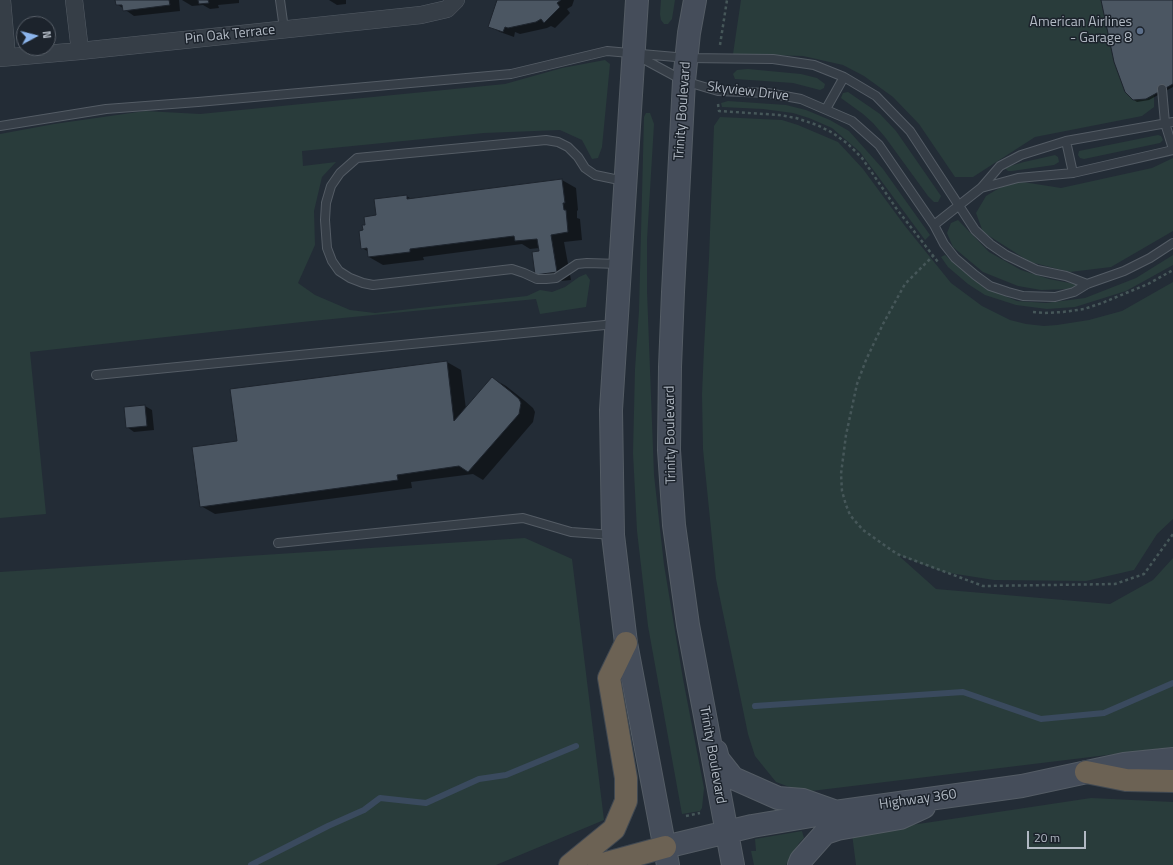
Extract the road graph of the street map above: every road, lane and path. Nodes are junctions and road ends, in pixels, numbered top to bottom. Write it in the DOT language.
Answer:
graph roads {
  1 [pos="2,0"];
  2 [pos="74,0"];
  3 [pos="280,0"];
  4 [pos="456,0"];
  5 [pos="637,0"];
  6 [pos="695,0"];
  7 [pos="284,29"];
  8 [pos="80,51"];
  9 [pos="634,53"];
  10 [pos="4,57"];
  11 [pos="686,58"];
  12 [pos="844,77"];
  13 [pos="684,81"];
  14 [pos="1162,89"];
  15 [pos="826,110"];
  16 [pos="1169,123"];
  17 [pos="0,126"];
  18 [pos="1066,141"];
  19 [pos="1173,150"];
  20 [pos="1073,173"];
  21 [pos="624,181"];
  22 [pos="981,188"];
  23 [pos="958,205"];
  24 [pos="934,225"];
  25 [pos="1173,242"];
  26 [pos="944,244"];
  27 [pos="620,264"];
  28 [pos="1087,284"];
  29 [pos="616,324"];
  30 [pos="96,374"];
  31 [pos="1173,534"];
  32 [pos="614,535"];
  33 [pos="278,543"];
  34 [pos="626,644"];
  35 [pos="706,722"];
  36 [pos="1173,759"];
  37 [pos="1086,772"];
  38 [pos="1173,781"];
  39 [pos="938,797"];
  40 [pos="835,812"];
  41 [pos="700,813"];
  42 [pos="686,816"];
  43 [pos="726,833"];
  44 [pos="666,856"];
  45 [pos="570,865"];
  46 [pos="599,865"];
  47 [pos="733,865"];
  48 [pos="799,865"];
  1 -- 10 [label="street"];
  2 -- 8 [label="street"];
  3 -- 7 [label="lane"];
  4 -- 7 [label="street, Pin Oak Terrace"];
  5 -- 9 [label="main road"];
  6 -- 11 [label="main road, Trinity Boulevard"];
  7 -- 8 [label="street, Pin Oak Terrace"];
  8 -- 10 [label="street, Pin Oak Terrace"];
  9 -- 11 [label="lane, Skyview Drive"];
  9 -- 13 [label="lane, Skyview Drive"];
  9 -- 17 [label="lane"];
  9 -- 21 [label="main road"];
  11 -- 12 [label="lane, Skyview Drive"];
  11 -- 13 [label="main road, Trinity Boulevard"];
  12 -- 15 [label="lane"];
  12 -- 23 [label="lane, Skyview Drive"];
  13 -- 15 [label="lane, Skyview Drive"];
  13 -- 35 [label="main road, Trinity Boulevard"];
  14 -- 16 [label="lane"];
  15 -- 24 [label="lane, Skyview Drive"];
  16 -- 18 [label="lane"];
  16 -- 19 [label="lane"];
  18 -- 20 [label="lane"];
  18 -- 22 [label="lane"];
  19 -- 20 [label="lane"];
  20 -- 22 [label="lane"];
  21 -- 27 [label="main road"];
  21 -- 27 [label="lane"];
  22 -- 23 [label="lane"];
  23 -- 24 [label="lane"];
  23 -- 28 [label="lane, Skyview Drive"];
  24 -- 26 [label="lane, Skyview Drive"];
  25 -- 28 [label="lane, Skyview Drive"];
  26 -- 28 [label="lane, Skyview Drive"];
  26 -- 31 [label="path"];
  27 -- 29 [label="main road"];
  29 -- 30 [label="lane"];
  29 -- 32 [label="main road"];
  32 -- 33 [label="lane"];
  32 -- 34 [label="main road"];
  34 -- 44 [label="main road"];
  34 -- 45 [label="highway"];
  35 -- 40 [label="main road"];
  35 -- 43 [label="main road, Trinity Boulevard"];
  36 -- 37 [label="main road, Highway 360"];
  37 -- 38 [label="highway"];
  37 -- 39 [label="main road, Highway 360"];
  39 -- 40 [label="main road, Highway 360"];
  39 -- 48 [label="main road"];
  40 -- 43 [label="main road, Highway 360"];
  41 -- 42 [label="path"];
  43 -- 44 [label="main road, Highway 360"];
  43 -- 47 [label="main road, Trinity Boulevard"];
  44 -- 46 [label="highway"];
}
